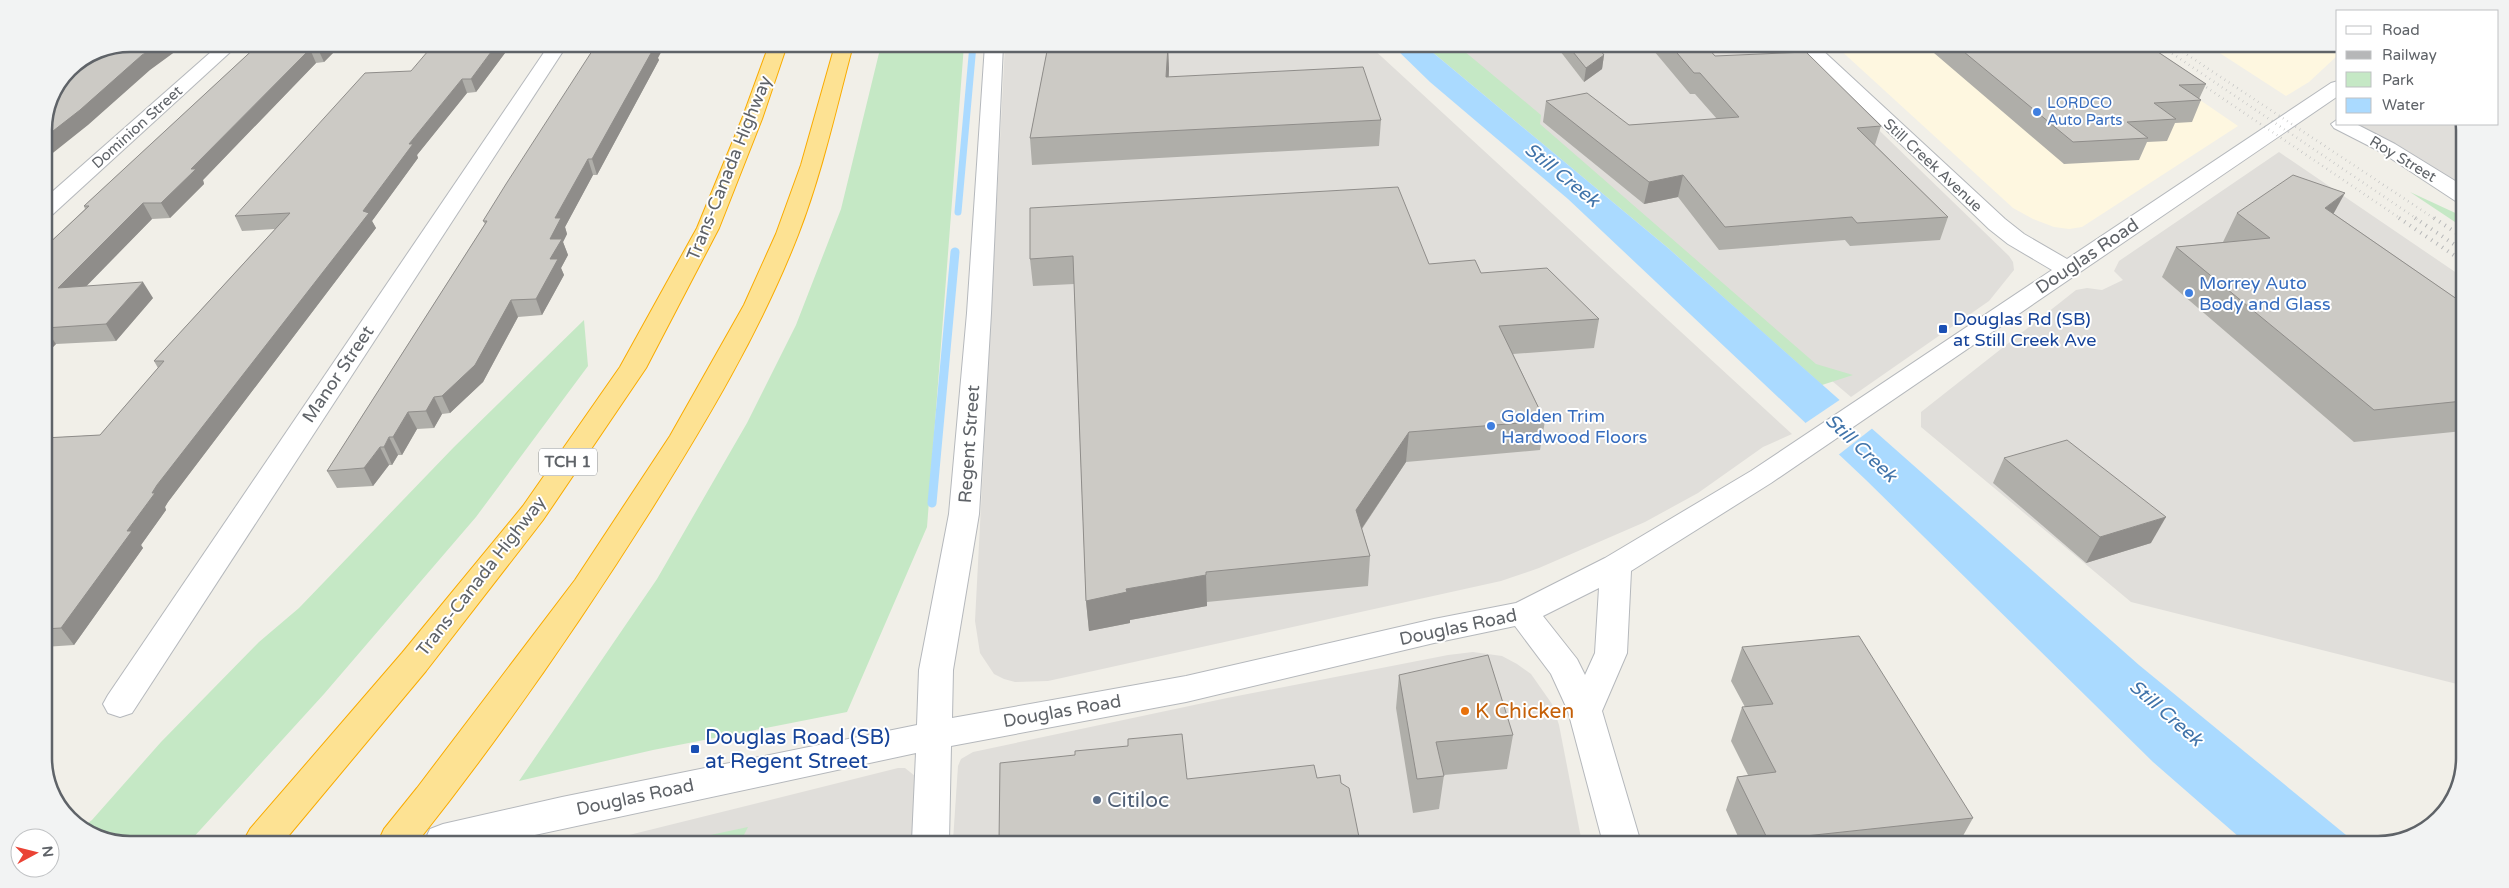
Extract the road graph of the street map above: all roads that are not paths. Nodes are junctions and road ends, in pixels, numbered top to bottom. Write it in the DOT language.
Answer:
graph roads {
  1 [pos="221,52"];
  2 [pos="553,52"];
  3 [pos="776,52"];
  4 [pos="842,52"];
  5 [pos="994,52"];
  6 [pos="1814,52"];
  7 [pos="2336,88"];
  8 [pos="2304,111"];
  9 [pos="2336,122"];
  10 [pos="2343,125"];
  11 [pos="2456,190"];
  12 [pos="52,203"];
  13 [pos="2067,269"];
  14 [pos="1616,566"];
  15 [pos="1523,613"];
  16 [pos="120,704"];
  17 [pos="1585,711"];
  18 [pos="935,735"];
  19 [pos="266,836"];
  20 [pos="400,836"];
  21 [pos="460,836"];
  22 [pos="931,836"];
  23 [pos="1620,836"];
  1 -- 12 [label="street, Dominion Street"];
  2 -- 16 [label="street, Manor Street"];
  3 -- 19 [label="highway, Trans-Canada Highway / TCH 1"];
  4 -- 20 [label="highway"];
  5 -- 18 [label="street, Regent Street"];
  6 -- 13 [label="street, Still Creek Avenue"];
  7 -- 8 [label="street, Douglas Road"];
  8 -- 9 [label="street, Roy Street"];
  8 -- 13 [label="street, Douglas Road"];
  10 -- 11 [label="street, Roy Street"];
  13 -- 14 [label="street, Douglas Road"];
  14 -- 15 [label="street, Douglas Road"];
  14 -- 17 [label="street"];
  15 -- 17 [label="street"];
  15 -- 18 [label="street, Douglas Road"];
  17 -- 23 [label="street"];
  18 -- 21 [label="street, Douglas Road"];
  18 -- 22 [label="street, Regent Street"];
}
